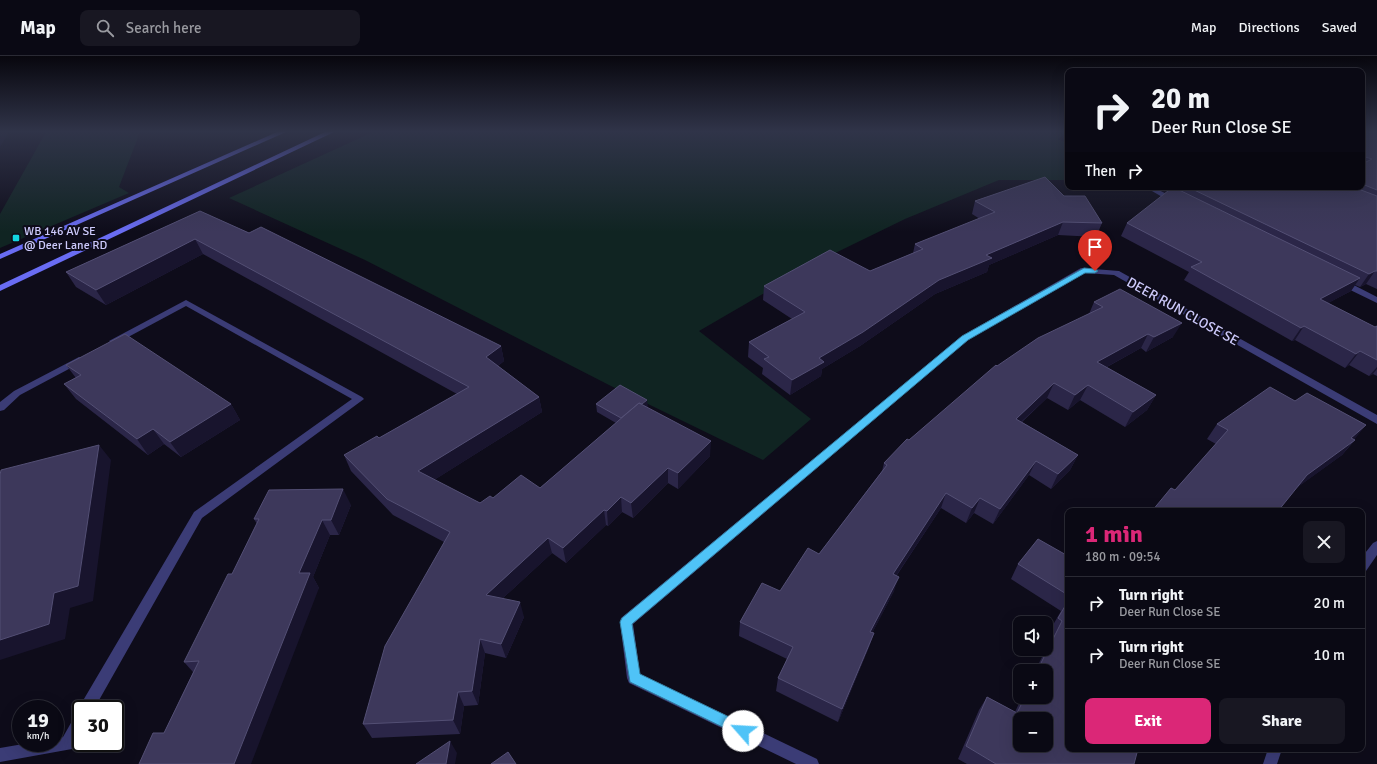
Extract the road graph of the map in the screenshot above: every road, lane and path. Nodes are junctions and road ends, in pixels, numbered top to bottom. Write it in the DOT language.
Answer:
graph roads {
  1 [pos="208,165"];
  2 [pos="261,165"];
  3 [pos="1154,190"];
  4 [pos="1184,205"];
  5 [pos="0,257"];
  6 [pos="1334,278"];
  7 [pos="0,288"];
  8 [pos="1377,300"];
  9 [pos="102,348"];
  10 [pos="88,355"];
  11 [pos="0,408"];
  12 [pos="1377,420"];
  13 [pos="1377,546"];
  14 [pos="1365,563"];
  15 [pos="91,700"];
  16 [pos="72,735"];
  17 [pos="1274,752"];
  18 [pos="0,755"];
  19 [pos="812,764"];
  20 [pos="1270,764"];
  1 -- 5 [label="street"];
  2 -- 7 [label="street"];
  3 -- 4 [label="street"];
  6 -- 8 [label="street"];
  9 -- 15 [label="street"];
  10 -- 11 [label="street"];
  12 -- 19 [label="street, DEER RUN CLOSE SE"];
  13 -- 14 [label="street"];
  16 -- 18 [label="street"];
  17 -- 20 [label="street"];
}
